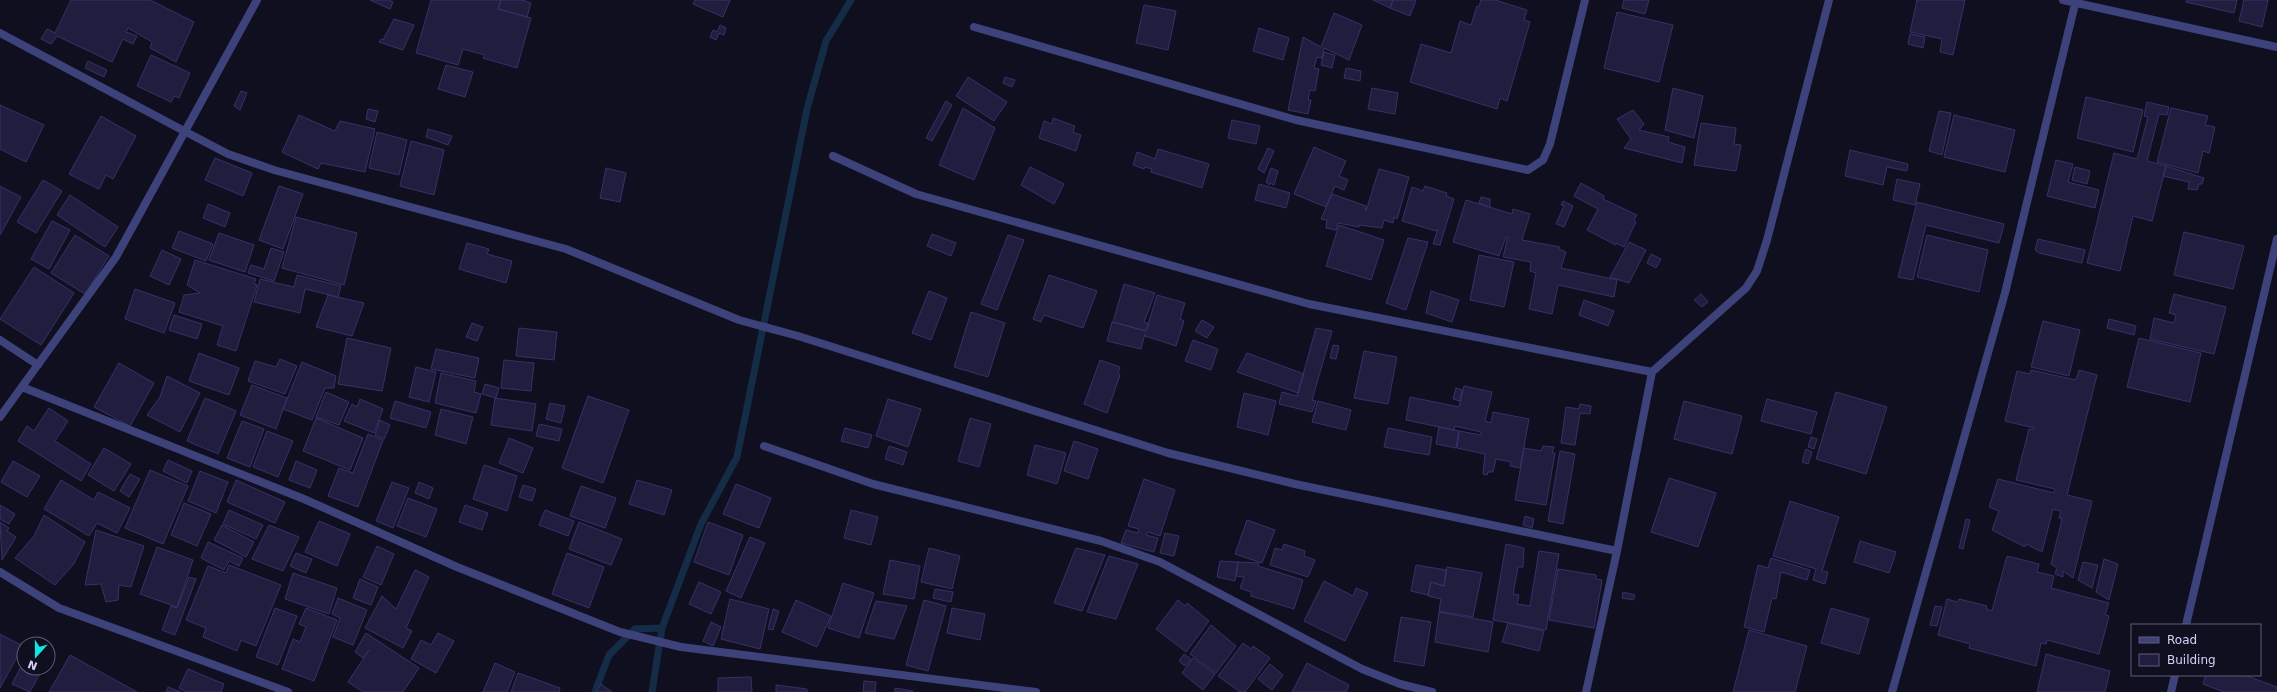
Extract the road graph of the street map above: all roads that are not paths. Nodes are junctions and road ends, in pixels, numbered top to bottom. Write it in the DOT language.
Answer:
graph roads {
  1 [pos="257,0"];
  2 [pos="1585,0"];
  3 [pos="1829,0"];
  4 [pos="2063,0"];
  5 [pos="2075,1"];
  6 [pos="974,28"];
  7 [pos="0,33"];
  8 [pos="2277,46"];
  9 [pos="186,132"];
  10 [pos="833,156"];
  11 [pos="2277,239"];
  12 [pos="0,340"];
  13 [pos="38,365"];
  14 [pos="1652,372"];
  15 [pos="22,387"];
  16 [pos="0,417"];
  17 [pos="764,446"];
  18 [pos="1617,551"];
  19 [pos="0,572"];
  20 [pos="2186,624"];
  21 [pos="2175,676"];
  22 [pos="288,692"];
  23 [pos="1036,692"];
  24 [pos="1432,692"];
  25 [pos="1586,692"];
  26 [pos="1892,692"];
  27 [pos="2171,692"];
  1 -- 9 [label="street"];
  2 -- 6 [label="street"];
  3 -- 14 [label="street"];
  4 -- 5 [label="street"];
  5 -- 8 [label="street"];
  5 -- 26 [label="street"];
  7 -- 9 [label="street"];
  9 -- 13 [label="street"];
  9 -- 18 [label="street"];
  10 -- 14 [label="street"];
  11 -- 20 [label="street"];
  12 -- 13 [label="street"];
  13 -- 15 [label="street"];
  14 -- 18 [label="street"];
  15 -- 16 [label="street"];
  15 -- 23 [label="street"];
  17 -- 24 [label="street"];
  18 -- 25 [label="street"];
  19 -- 22 [label="street"];
  21 -- 27 [label="street"];
}
